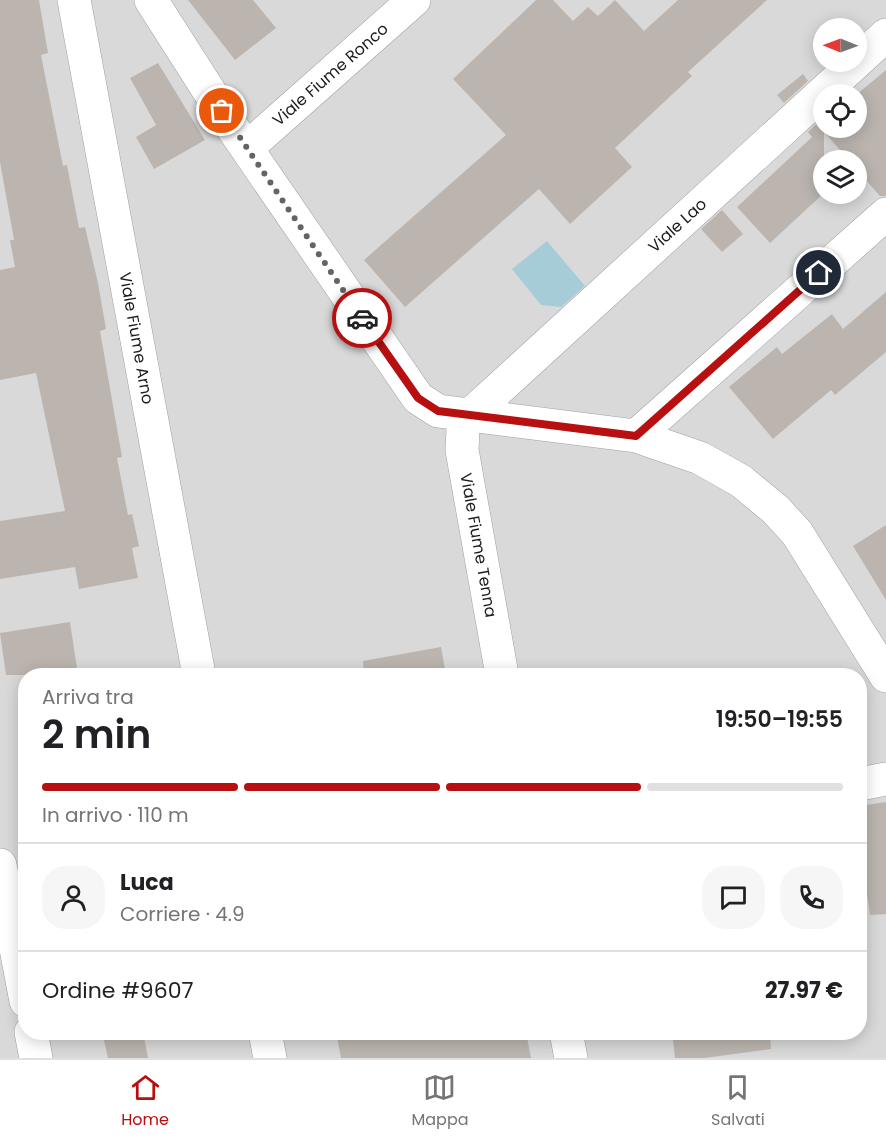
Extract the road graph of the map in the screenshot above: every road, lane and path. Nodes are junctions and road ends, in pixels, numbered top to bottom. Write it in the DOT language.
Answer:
graph roads {
  1 [pos="74,0"];
  2 [pos="151,0"];
  3 [pos="414,0"];
  4 [pos="886,35"];
  5 [pos="247,148"];
  6 [pos="886,214"];
  7 [pos="469,416"];
  8 [pos="636,436"];
  9 [pos="882,662"];
  10 [pos="198,668"];
  11 [pos="501,668"];
  12 [pos="886,779"];
  13 [pos="867,783"];
  14 [pos="0,866"];
  15 [pos="18,959"];
  16 [pos="33,1040"];
  17 [pos="267,1040"];
  18 [pos="568,1040"];
  19 [pos="36,1058"];
  20 [pos="270,1058"];
  21 [pos="571,1058"];
  1 -- 10 [label="street, Viale Fiume Arno"];
  2 -- 5 [label="street"];
  3 -- 5 [label="street, Viale Fiume Ronco"];
  4 -- 7 [label="street, Viale Lao"];
  5 -- 7 [label="street"];
  6 -- 8 [label="street"];
  7 -- 8 [label="street"];
  7 -- 11 [label="street, Viale Fiume Tenna"];
  8 -- 9 [label="street"];
  12 -- 13 [label="street"];
  14 -- 15 [label="street"];
  16 -- 19 [label="street"];
  17 -- 20 [label="street"];
  18 -- 21 [label="street"];
}
